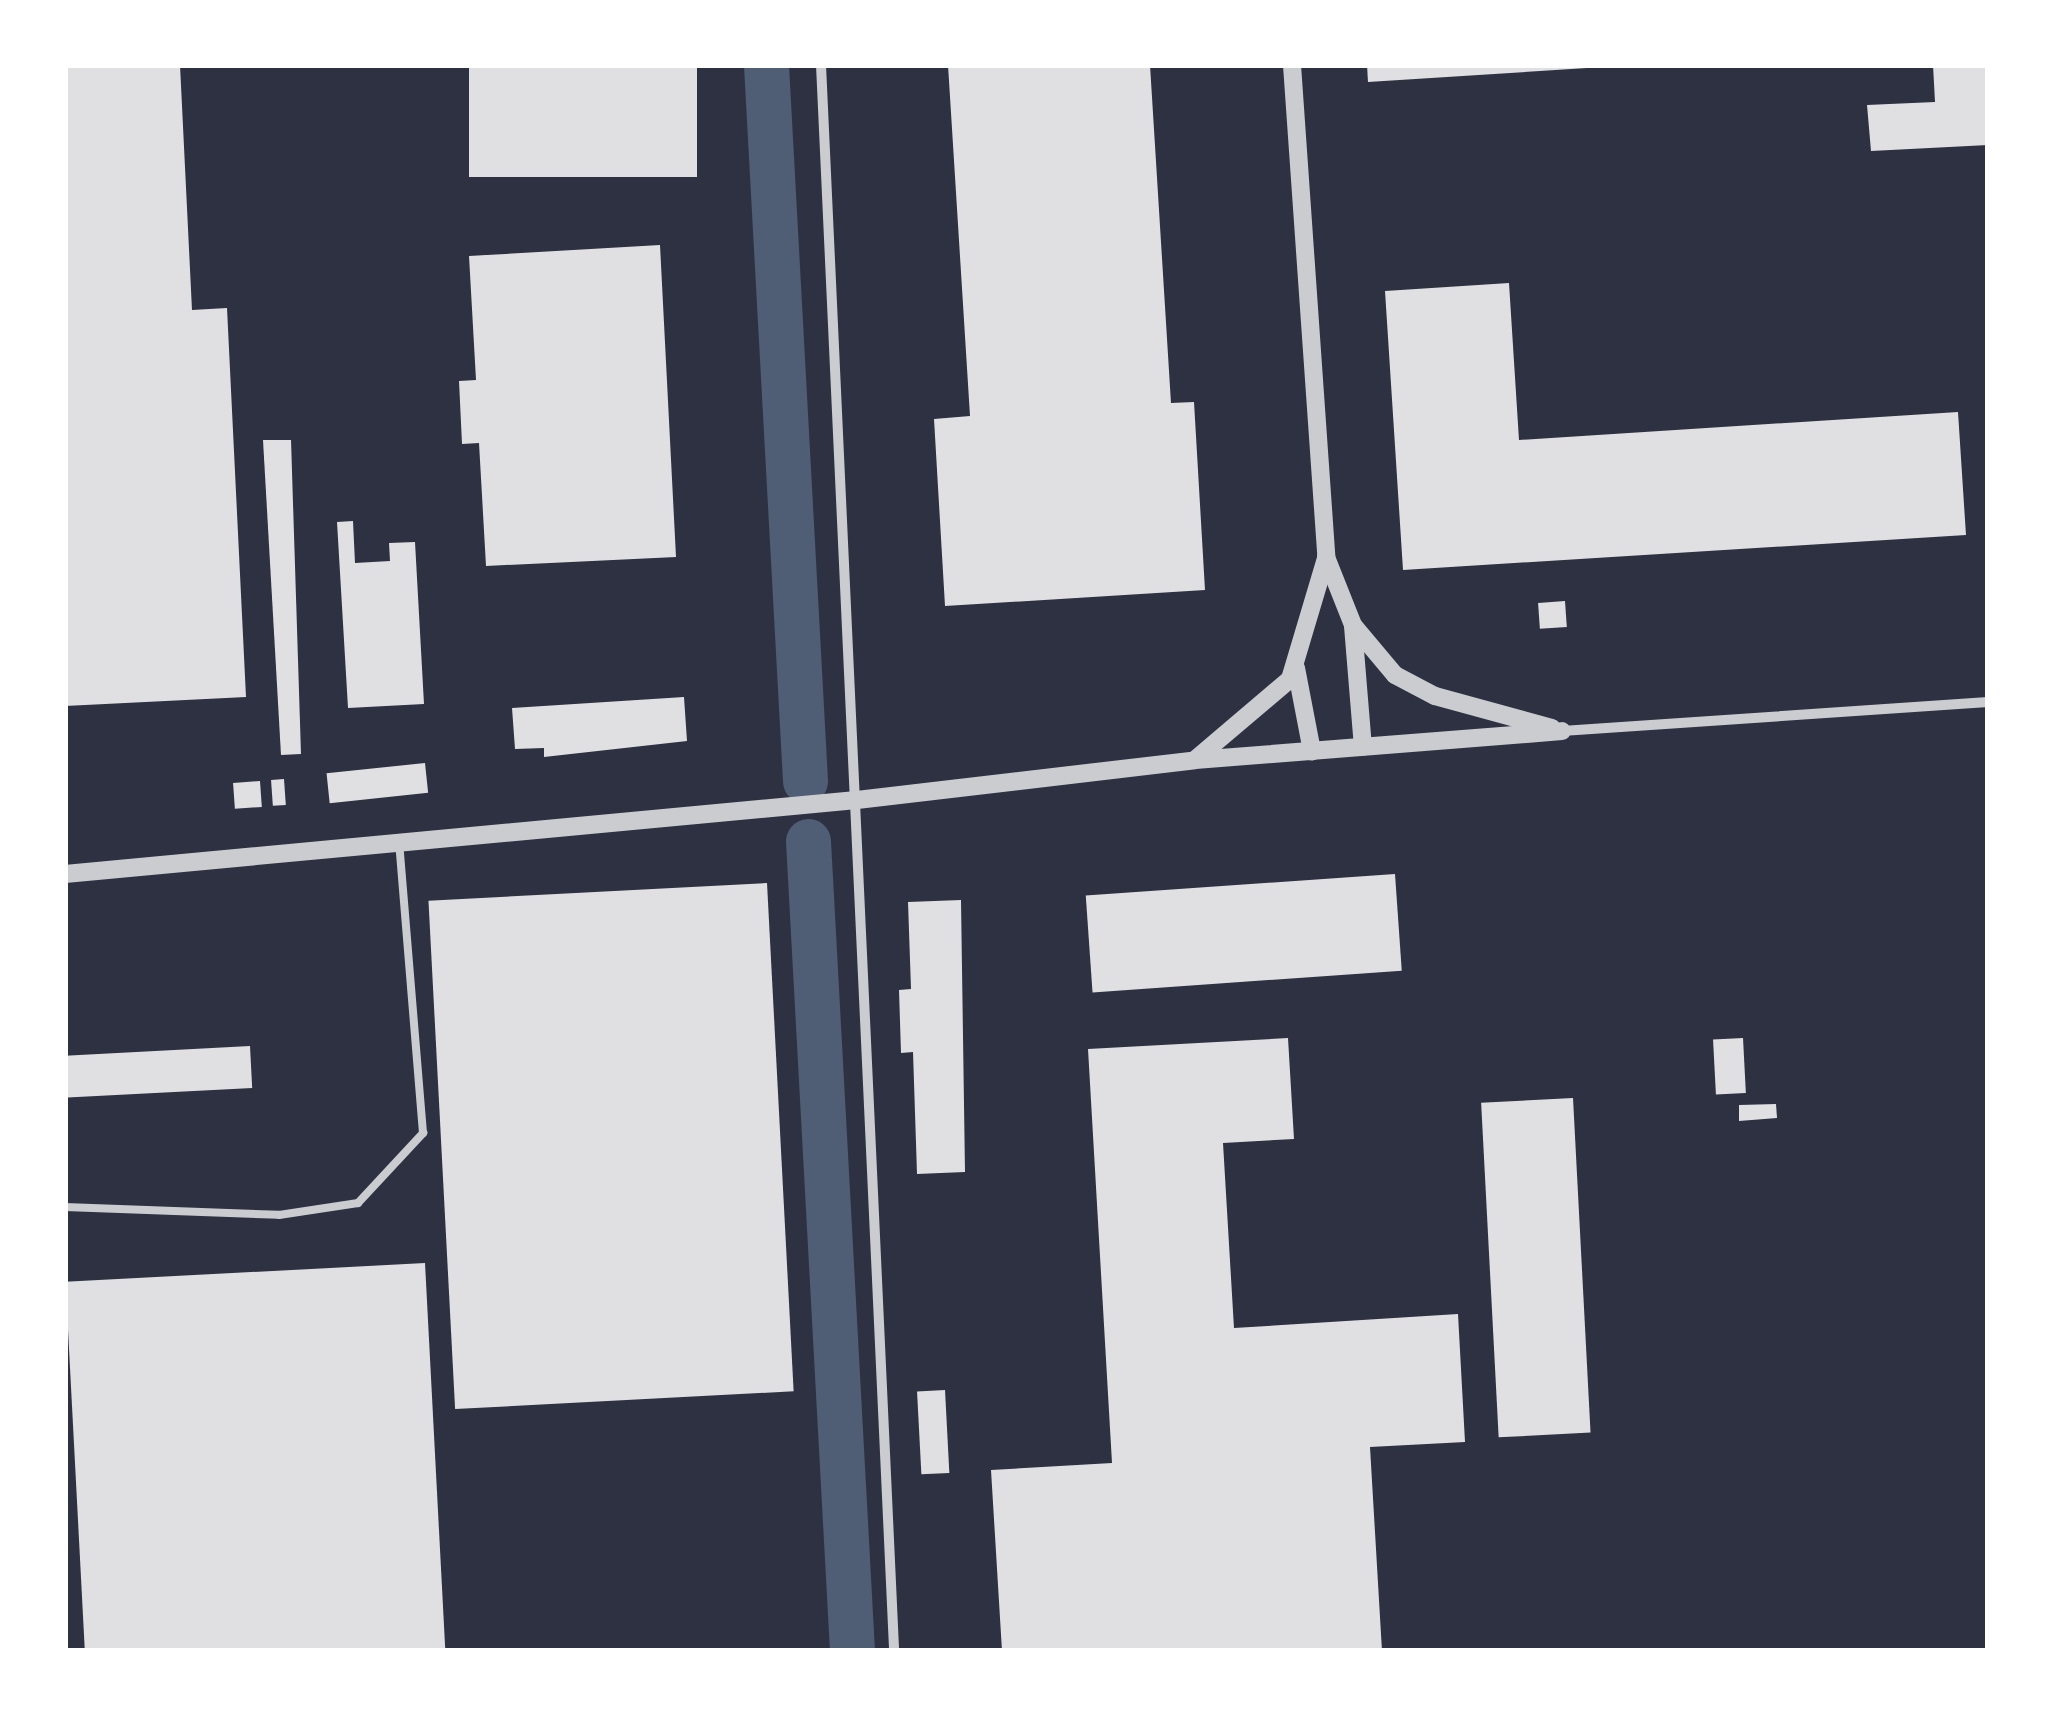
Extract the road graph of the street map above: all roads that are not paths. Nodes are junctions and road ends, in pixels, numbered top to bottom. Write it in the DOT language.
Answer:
graph roads {
  1 [pos="821,65"];
  2 [pos="1292,65"];
  3 [pos="1326,557"];
  4 [pos="1353,625"];
  5 [pos="1296,668"];
  6 [pos="1988,702"];
  7 [pos="1562,731"];
  8 [pos="1363,748"];
  9 [pos="1312,751"];
  10 [pos="1195,760"];
  11 [pos="857,800"];
  12 [pos="399,843"];
  13 [pos="65,874"];
  14 [pos="65,1207"];
  15 [pos="894,1651"];
  1 -- 11 [label="street"];
  2 -- 3 [label="street"];
  3 -- 4 [label="street"];
  3 -- 5 [label="street"];
  4 -- 7 [label="street"];
  4 -- 8 [label="street"];
  5 -- 9 [label="street"];
  5 -- 10 [label="street"];
  6 -- 7 [label="street"];
  7 -- 8 [label="street"];
  8 -- 9 [label="street"];
  9 -- 10 [label="street"];
  10 -- 11 [label="street"];
  11 -- 12 [label="street"];
  11 -- 15 [label="street"];
  12 -- 13 [label="street"];
  12 -- 14 [label="lane"];
}
